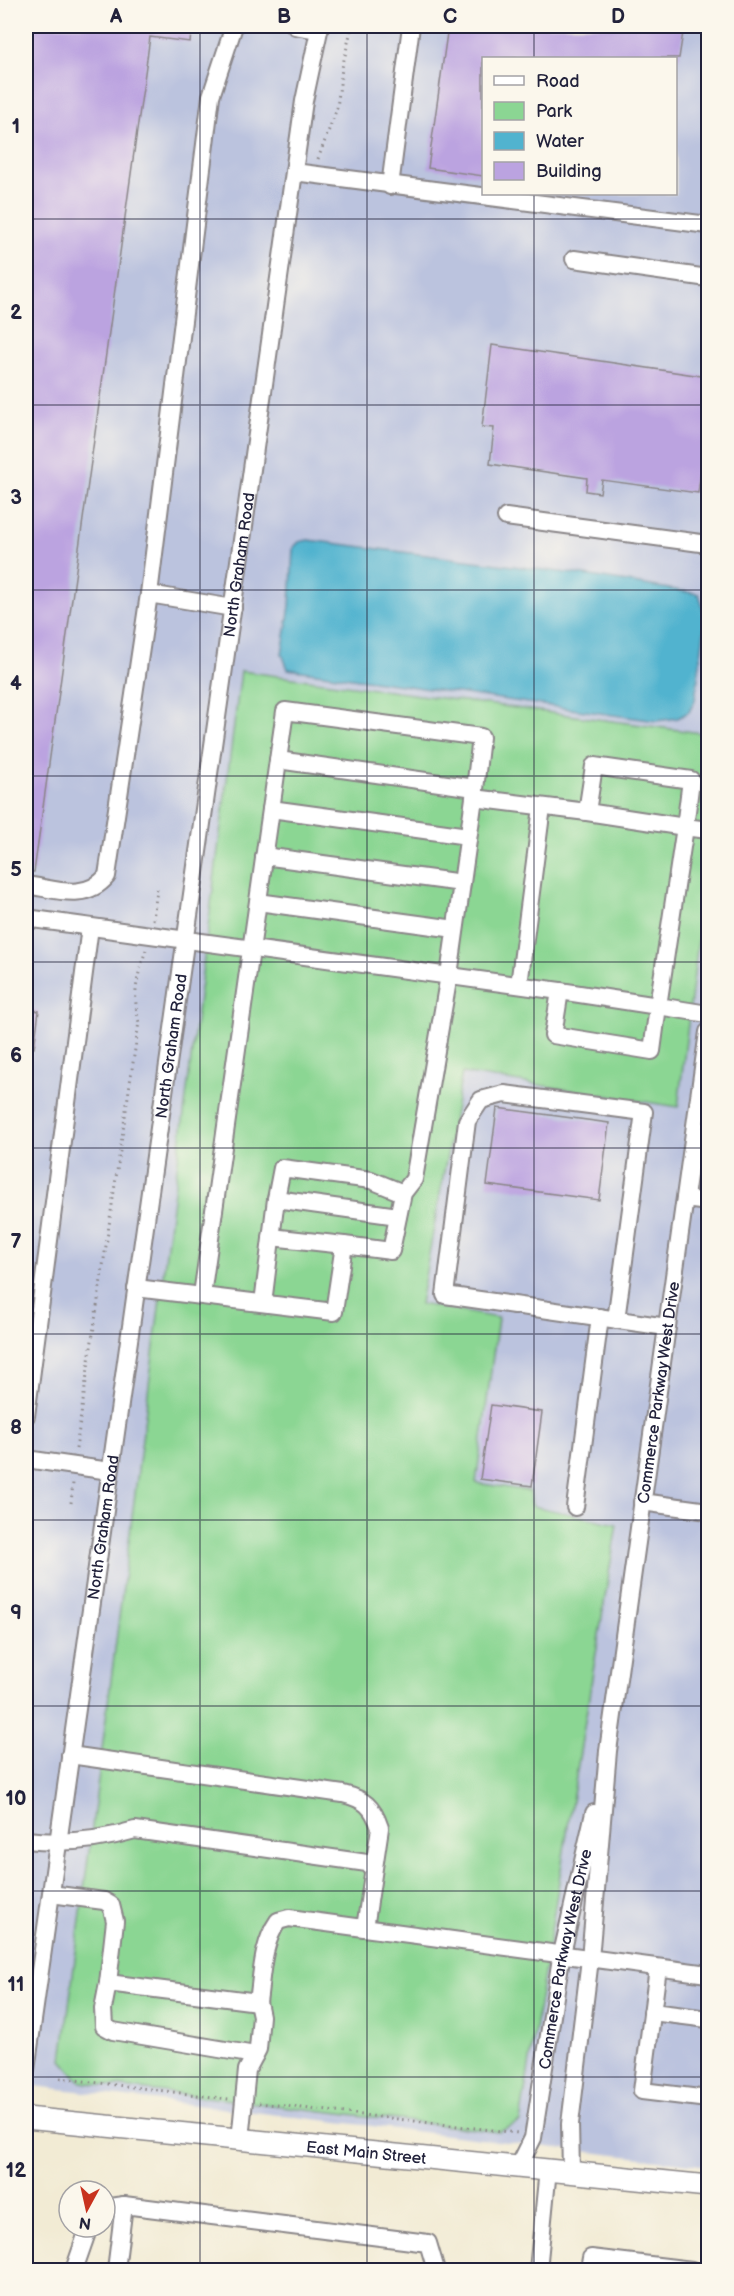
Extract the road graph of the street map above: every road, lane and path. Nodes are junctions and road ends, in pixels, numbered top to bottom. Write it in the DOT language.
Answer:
graph roads {
  1 [pos="234,26"];
  2 [pos="295,26"];
  3 [pos="352,26"];
  4 [pos="411,26"];
  5 [pos="320,28"];
  6 [pos="294,172"];
  7 [pos="313,175"];
  8 [pos="390,186"];
  9 [pos="708,225"];
  10 [pos="574,259"];
  11 [pos="708,278"];
  12 [pos="506,518"];
  13 [pos="708,544"];
  14 [pos="149,594"];
  15 [pos="232,608"];
  16 [pos="278,760"];
  17 [pos="474,793"];
  18 [pos="542,807"];
  19 [pos="271,809"];
  20 [pos="587,812"];
  21 [pos="685,827"];
  22 [pos="708,830"];
  23 [pos="468,836"];
  24 [pos="264,856"];
  25 [pos="462,883"];
  26 [pos="26,885"];
  27 [pos="157,889"];
  28 [pos="258,902"];
  29 [pos="26,918"];
  30 [pos="90,927"];
  31 [pos="455,929"];
  32 [pos="151,935"];
  33 [pos="186,940"];
  34 [pos="251,949"];
  35 [pos="449,975"];
  36 [pos="519,985"];
  37 [pos="560,991"];
  38 [pos="658,1006"];
  39 [pos="708,1014"];
  40 [pos="708,1032"];
  41 [pos="403,1193"];
  42 [pos="276,1199"];
  43 [pos="685,1199"];
  44 [pos="708,1203"];
  45 [pos="398,1216"];
  46 [pos="271,1236"];
  47 [pos="344,1245"];
  48 [pos="136,1288"];
  49 [pos="202,1296"];
  50 [pos="263,1303"];
  51 [pos="608,1319"];
  52 [pos="667,1327"];
  53 [pos="26,1416"];
  54 [pos="26,1459"];
  55 [pos="74,1466"];
  56 [pos="110,1471"];
  57 [pos="642,1502"];
  58 [pos="71,1503"];
  59 [pos="575,1507"];
  60 [pos="708,1511"];
  61 [pos="608,1751"];
  62 [pos="70,1755"];
  63 [pos="26,1840"];
  64 [pos="58,1844"];
  65 [pos="374,1864"];
  66 [pos="51,1894"];
  67 [pos="365,1928"];
  68 [pos="562,1955"];
  69 [pos="590,1959"];
  70 [pos="658,1968"];
  71 [pos="708,1974"];
  72 [pos="108,1983"];
  73 [pos="258,2002"];
  74 [pos="652,2012"];
  75 [pos="708,2019"];
  76 [pos="255,2055"];
  77 [pos="26,2070"];
  78 [pos="60,2078"];
  79 [pos="708,2099"];
  80 [pos="243,2101"];
  81 [pos="26,2118"];
  82 [pos="519,2133"];
  83 [pos="240,2140"];
  84 [pos="519,2166"];
  85 [pos="548,2169"];
  86 [pos="571,2171"];
  87 [pos="708,2186"];
  88 [pos="124,2205"];
  89 [pos="117,2206"];
  90 [pos="85,2239"];
  91 [pos="74,2271"];
  92 [pos="116,2271"];
  93 [pos="436,2271"];
  94 [pos="538,2271"];
  95 [pos="589,2271"];
  96 [pos="692,2271"];
  1 -- 14 [label="street"];
  2 -- 5 [label="street"];
  3 -- 7 [label="path"];
  4 -- 8 [label="street"];
  5 -- 6 [label="street, North Graham Road"];
  6 -- 7 [label="street"];
  6 -- 15 [label="street, North Graham Road"];
  7 -- 8 [label="street"];
  8 -- 9 [label="street"];
  10 -- 11 [label="street"];
  12 -- 13 [label="street"];
  14 -- 15 [label="street"];
  14 -- 26 [label="street"];
  15 -- 33 [label="street, North Graham Road"];
  16 -- 17 [label="street"];
  16 -- 17 [label="street"];
  16 -- 19 [label="street"];
  17 -- 18 [label="street"];
  17 -- 23 [label="street"];
  18 -- 20 [label="street"];
  18 -- 36 [label="street"];
  19 -- 23 [label="street"];
  19 -- 24 [label="street"];
  20 -- 21 [label="street"];
  20 -- 21 [label="street"];
  21 -- 22 [label="street"];
  21 -- 38 [label="street"];
  23 -- 25 [label="street"];
  24 -- 25 [label="street"];
  24 -- 28 [label="street"];
  25 -- 31 [label="street"];
  27 -- 32 [label="path"];
  28 -- 31 [label="street"];
  28 -- 34 [label="street"];
  29 -- 30 [label="street"];
  30 -- 32 [label="street"];
  30 -- 53 [label="street"];
  31 -- 35 [label="street"];
  32 -- 33 [label="street"];
  32 -- 55 [label="path"];
  33 -- 34 [label="street"];
  33 -- 48 [label="street, North Graham Road"];
  34 -- 35 [label="street"];
  34 -- 49 [label="street"];
  35 -- 36 [label="street"];
  35 -- 41 [label="street"];
  36 -- 37 [label="street"];
  37 -- 38 [label="street"];
  37 -- 38 [label="street"];
  38 -- 39 [label="street"];
  40 -- 43 [label="street, Commerce Parkway West Drive"];
  41 -- 42 [label="street"];
  41 -- 45 [label="street"];
  42 -- 45 [label="street"];
  42 -- 46 [label="street"];
  43 -- 44 [label="street"];
  43 -- 52 [label="street, Commerce Parkway West Drive"];
  45 -- 47 [label="street"];
  46 -- 47 [label="street"];
  46 -- 50 [label="street"];
  47 -- 50 [label="street"];
  48 -- 49 [label="street"];
  48 -- 56 [label="street, North Graham Road"];
  49 -- 50 [label="street"];
  51 -- 51 [label="street"];
  51 -- 52 [label="street"];
  51 -- 59 [label="street"];
  52 -- 57 [label="street, Commerce Parkway West Drive"];
  54 -- 55 [label="street"];
  55 -- 56 [label="street"];
  55 -- 58 [label="path"];
  56 -- 62 [label="street, North Graham Road"];
  57 -- 60 [label="street"];
  57 -- 61 [label="street, Commerce Parkway West Drive"];
  61 -- 68 [label="street, Commerce Parkway West Drive"];
  61 -- 69 [label="street, Commerce Parkway West Drive"];
  62 -- 64 [label="street, North Graham Road"];
  62 -- 65 [label="street"];
  63 -- 64 [label="street"];
  64 -- 65 [label="street"];
  64 -- 66 [label="street, North Graham Road"];
  65 -- 67 [label="street"];
  66 -- 72 [label="street"];
  66 -- 77 [label="street, North Graham Road"];
  67 -- 68 [label="street"];
  67 -- 73 [label="street"];
  68 -- 69 [label="street"];
  68 -- 84 [label="street, Commerce Parkway West Drive"];
  69 -- 70 [label="street"];
  69 -- 86 [label="street, Commerce Parkway West Drive"];
  70 -- 71 [label="street"];
  70 -- 74 [label="street"];
  72 -- 73 [label="street"];
  72 -- 76 [label="street"];
  73 -- 76 [label="street"];
  74 -- 75 [label="street"];
  74 -- 79 [label="street"];
  76 -- 80 [label="street"];
  78 -- 80 [label="path"];
  80 -- 82 [label="path"];
  80 -- 83 [label="street"];
  81 -- 83 [label="main road, East Main Street"];
  83 -- 84 [label="main road, East Main Street"];
  84 -- 85 [label="main road, East Main Street"];
  85 -- 86 [label="main road, East Main Street"];
  85 -- 94 [label="street"];
  86 -- 87 [label="main road, East Main Street"];
  88 -- 89 [label="street"];
  88 -- 92 [label="street"];
  88 -- 93 [label="street"];
  90 -- 91 [label="street"];
  95 -- 96 [label="street"];
}
